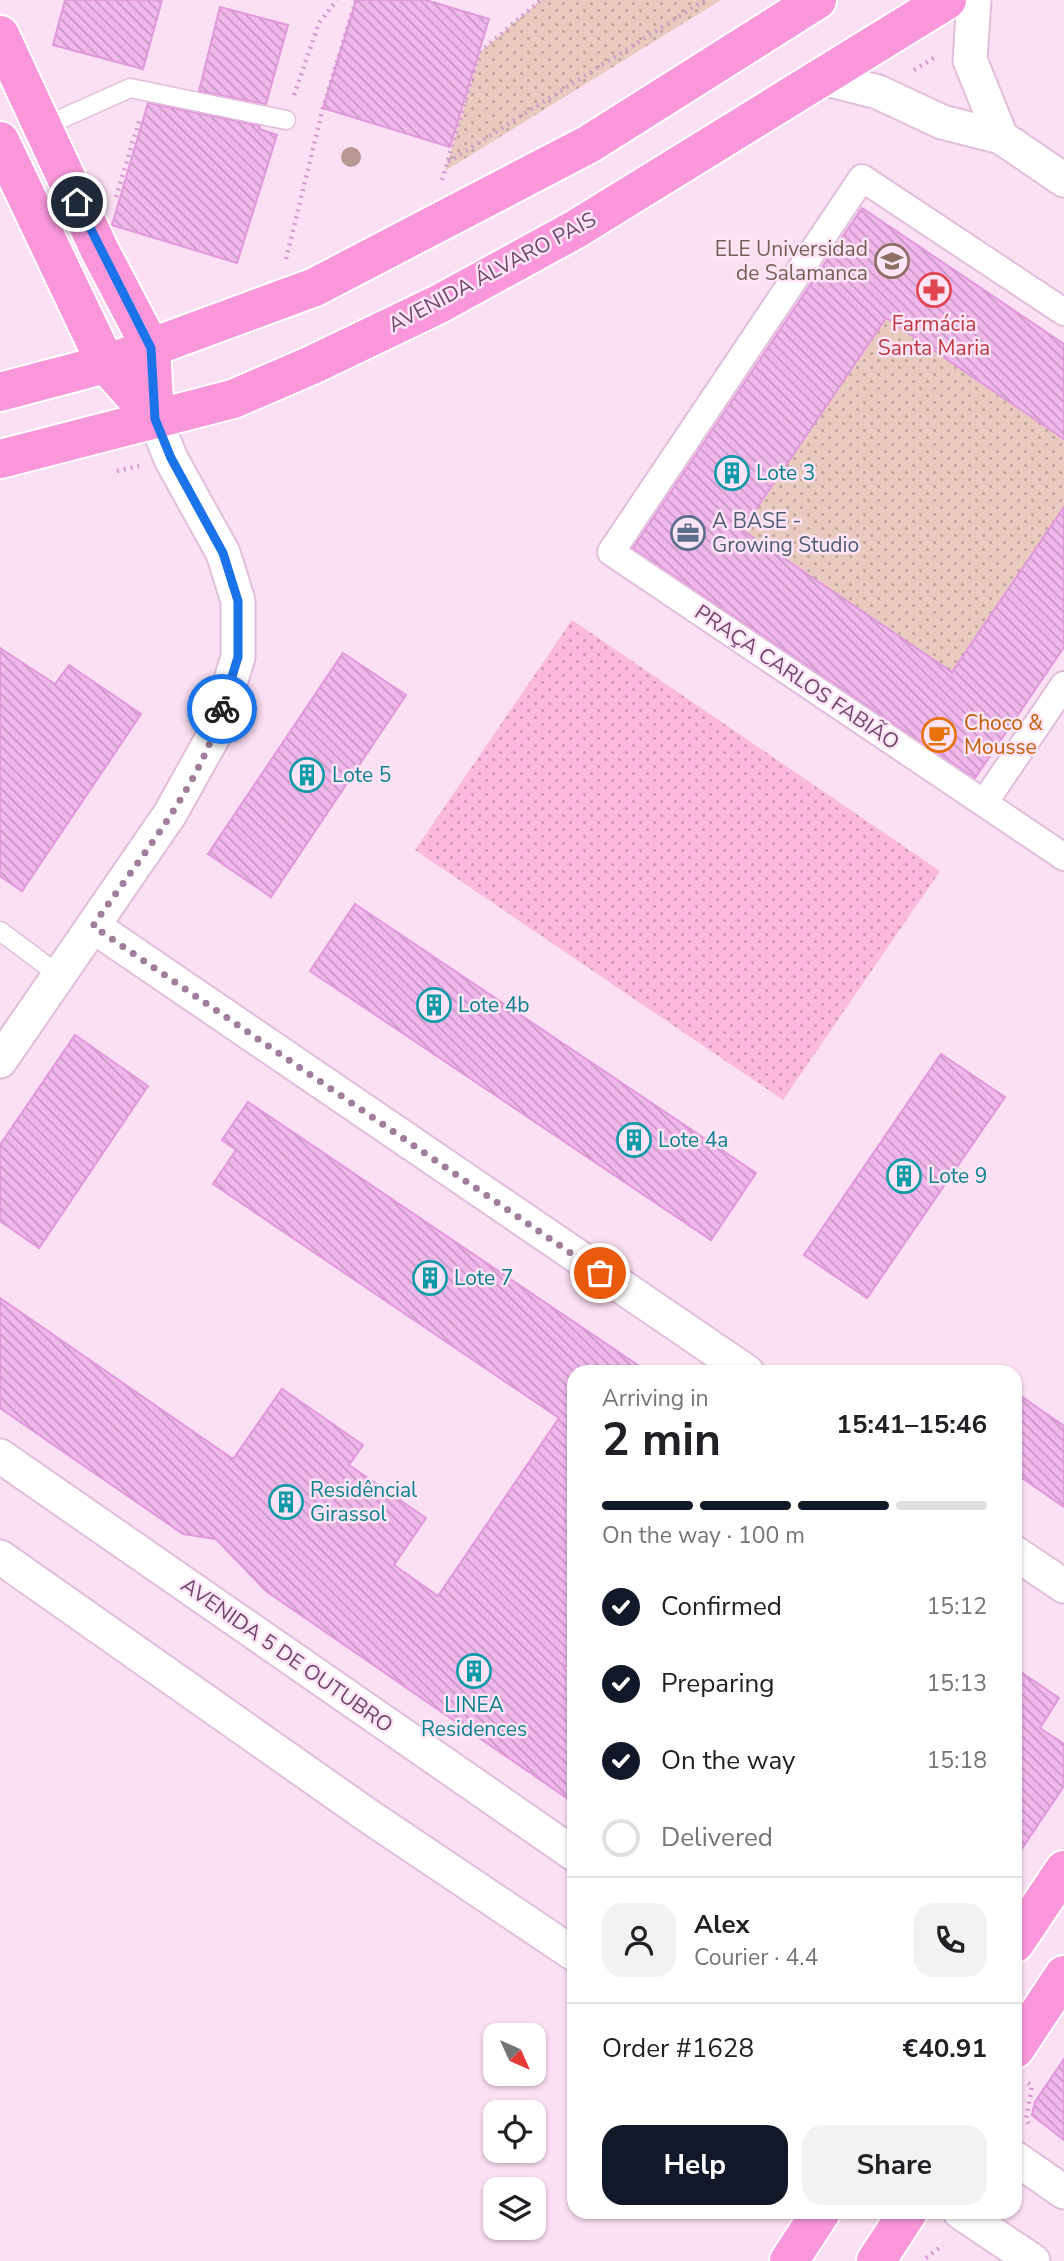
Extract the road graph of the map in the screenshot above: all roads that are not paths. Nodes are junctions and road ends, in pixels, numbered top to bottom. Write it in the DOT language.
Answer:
graph roads {
  1 [pos="817,0"];
  2 [pos="947,0"];
  3 [pos="974,0"];
  4 [pos="0,35"];
  5 [pos="823,78"];
  6 [pos="286,120"];
  7 [pos="43,127"];
  8 [pos="1001,137"];
  9 [pos="0,141"];
  10 [pos="1064,180"];
  11 [pos="1064,312"];
  12 [pos="151,348"];
  13 [pos="106,364"];
  14 [pos="0,391"];
  15 [pos="155,419"];
  16 [pos="0,458"];
  17 [pos="1064,685"];
  18 [pos="984,803"];
  19 [pos="1063,855"];
  20 [pos="93,926"];
  21 [pos="0,931"];
  22 [pos="59,975"];
  23 [pos="0,1060"];
  24 [pos="737,1365"];
  25 [pos="0,1456"];
  26 [pos="0,1557"];
  27 [pos="1022,1558"];
  28 [pos="1064,1586"];
  29 [pos="567,1849"];
  30 [pos="1064,1870"];
  31 [pos="1022,1933"];
  32 [pos="567,1949"];
  33 [pos="1064,1975"];
  34 [pos="1022,2038"];
  35 [pos="1022,2163"];
  36 [pos="1064,2192"];
  37 [pos="816,2219"];
  38 [pos="903,2219"];
  39 [pos="970,2219"];
  40 [pos="789,2261"];
  41 [pos="876,2261"];
  42 [pos="1032,2261"];
  1 -- 12 [label="main road"];
  2 -- 5 [label="main road, AVENIDA ÁLVARO PAIS"];
  3 -- 8 [label="street"];
  4 -- 7 [label="main road"];
  5 -- 8 [label="street"];
  5 -- 15 [label="main road, AVENIDA ÁLVARO PAIS"];
  6 -- 7 [label="lane"];
  7 -- 12 [label="main road"];
  8 -- 10 [label="street"];
  9 -- 13 [label="main road"];
  11 -- 18 [label="street, PRAÇA CARLOS FABIÃO"];
  12 -- 13 [label="main road"];
  12 -- 15 [label="main road"];
  13 -- 14 [label="main road"];
  13 -- 15 [label="main road"];
  15 -- 16 [label="main road, AVENIDA ÁLVARO PAIS"];
  15 -- 20 [label="street"];
  17 -- 18 [label="street"];
  18 -- 19 [label="street, PRAÇA CARLOS FABIÃO"];
  20 -- 22 [label="street"];
  20 -- 24 [label="street"];
  21 -- 22 [label="lane"];
  22 -- 23 [label="street"];
  25 -- 29 [label="street, AVENIDA 5 DE OUTUBRO"];
  26 -- 32 [label="street"];
  27 -- 28 [label="street"];
  30 -- 31 [label="main road"];
  33 -- 34 [label="main road"];
  35 -- 36 [label="street"];
  37 -- 40 [label="main road"];
  38 -- 41 [label="main road"];
  39 -- 42 [label="street"];
}
